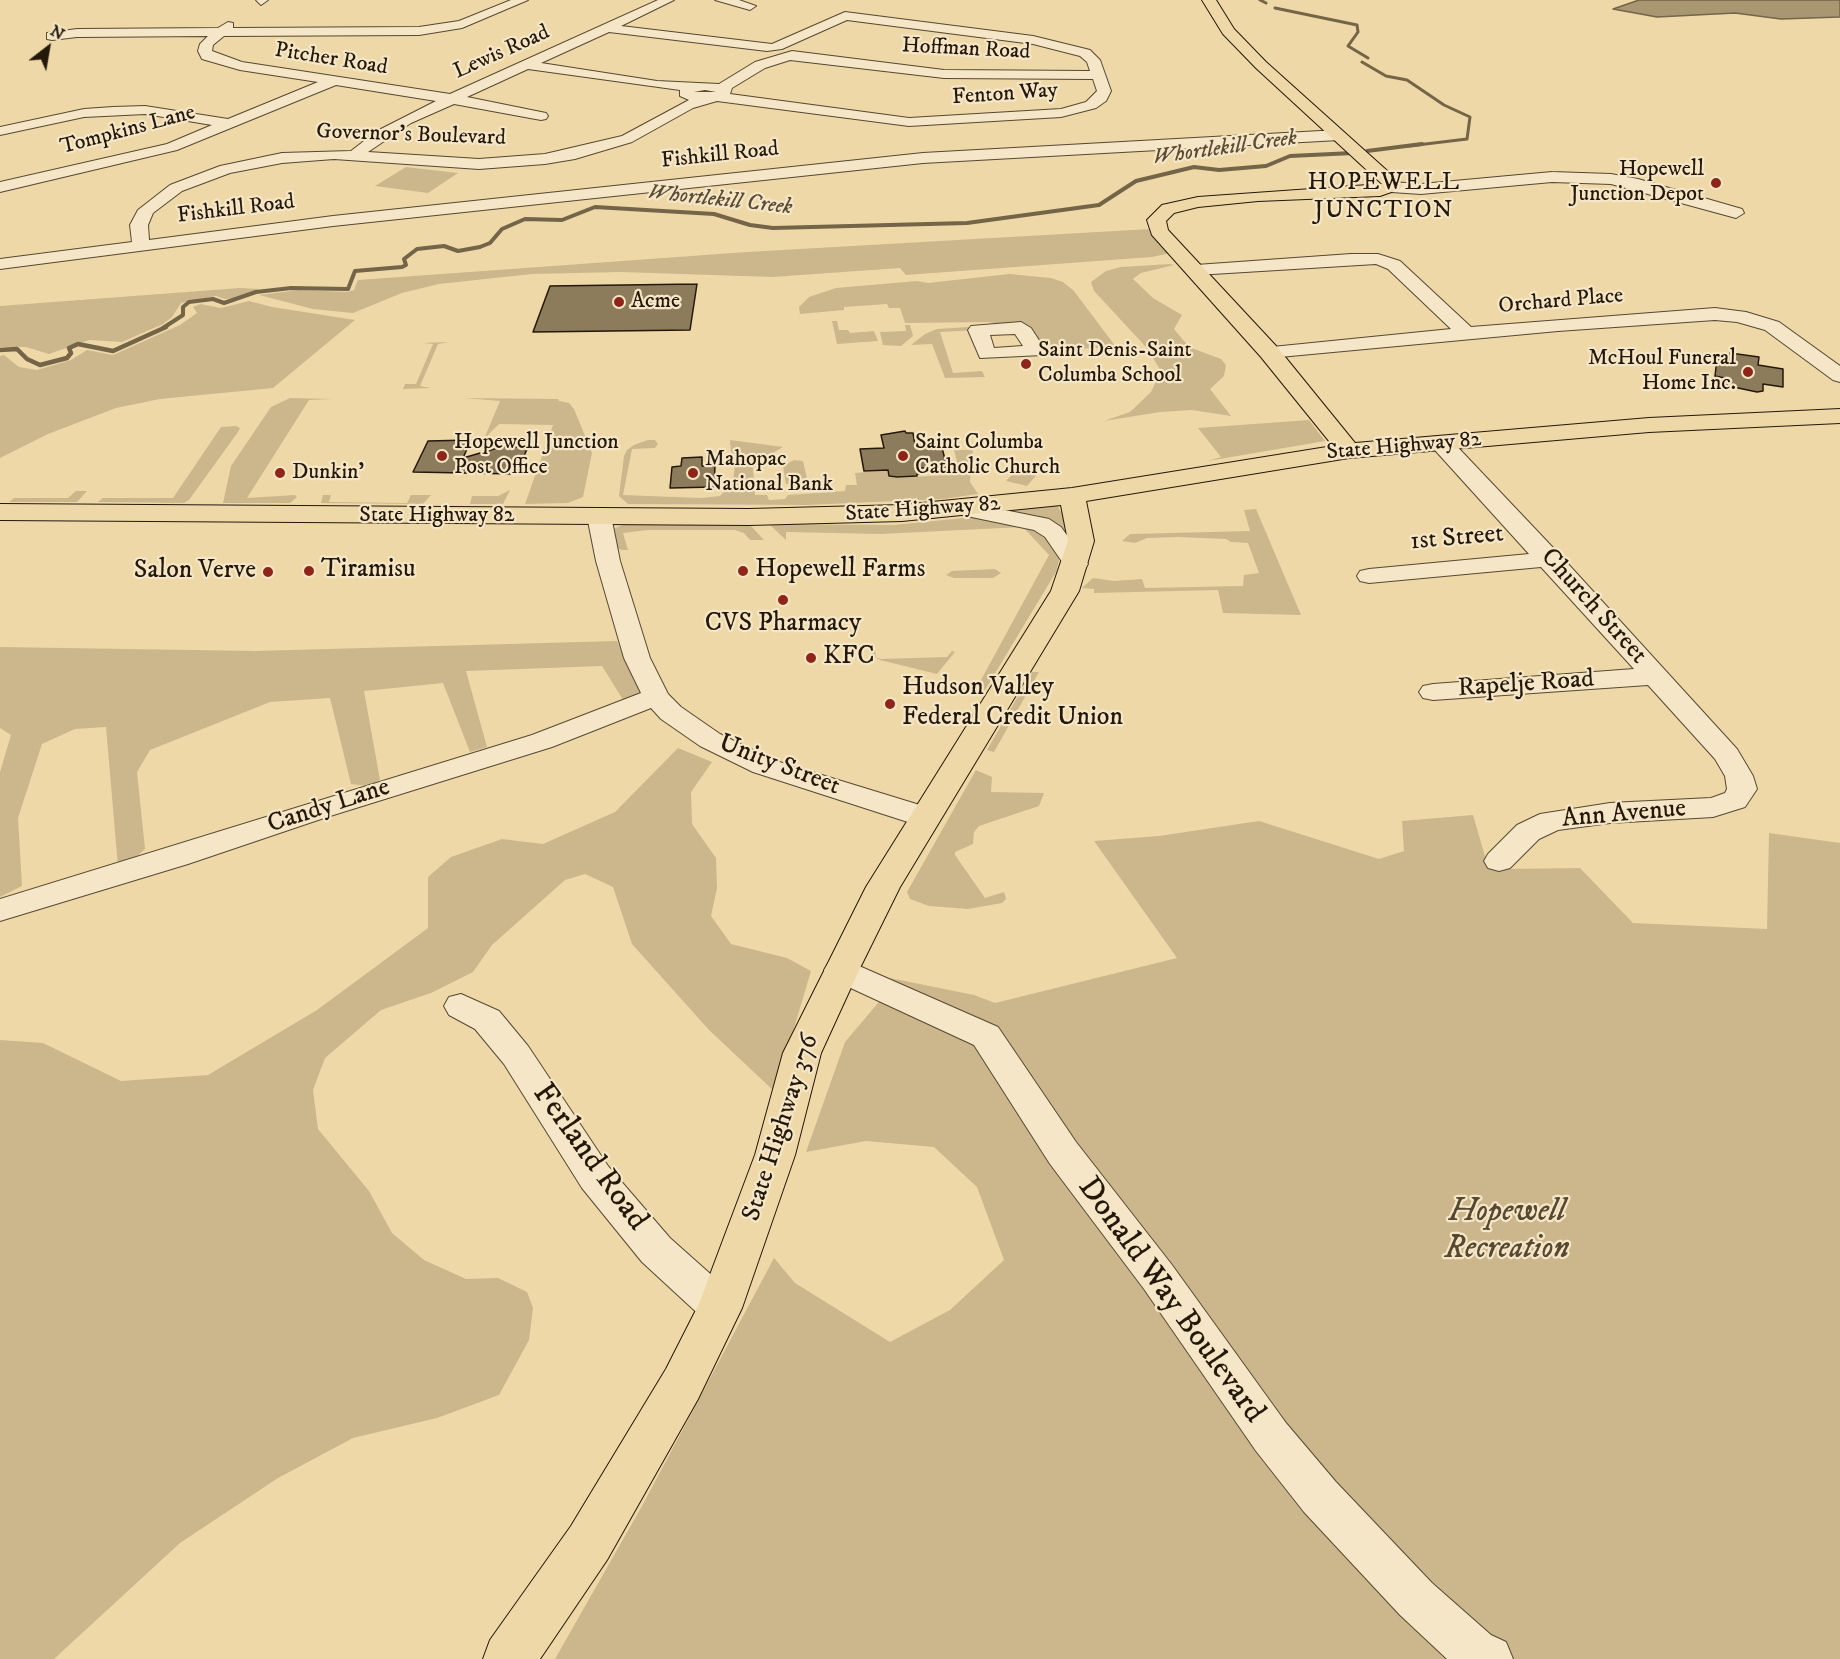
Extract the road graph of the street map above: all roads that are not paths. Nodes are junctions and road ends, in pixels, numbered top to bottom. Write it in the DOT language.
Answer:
graph roads {
  1 [pos="522,0"];
  2 [pos="669,0"];
  3 [pos="721,0"];
  4 [pos="1209,0"];
  5 [pos="864,4"];
  6 [pos="750,6"];
  7 [pos="844,16"];
  8 [pos="607,28"];
  9 [pos="225,29"];
  10 [pos="52,36"];
  11 [pos="779,52"];
  12 [pos="527,65"];
  13 [pos="1097,75"];
  14 [pos="331,82"];
  15 [pos="706,92"];
  16 [pos="448,100"];
  17 [pos="541,116"];
  18 [pos="880,119"];
  19 [pos="231,124"];
  20 [pos="0,131"];
  21 [pos="865,131"];
  22 [pos="1339,135"];
  23 [pos="612,142"];
  24 [pos="357,153"];
  25 [pos="0,187"];
  26 [pos="1391,187"];
  27 [pos="1736,213"];
  28 [pos="141,244"];
  29 [pos="0,264"];
  30 [pos="1196,270"];
  31 [pos="1468,335"];
  32 [pos="1269,352"];
  33 [pos="1840,376"];
  34 [pos="1840,416"];
  35 [pos="1441,443"];
  36 [pos="1349,451"];
  37 [pos="1072,496"];
  38 [pos="966,509"];
  39 [pos="0,512"];
  40 [pos="599,516"];
  41 [pos="1550,559"];
  42 [pos="1076,564"];
  43 [pos="1369,576"];
  44 [pos="1655,676"];
  45 [pos="1433,692"];
  46 [pos="656,697"];
  47 [pos="1739,776"];
  48 [pos="925,817"];
  49 [pos="1499,861"];
  50 [pos="0,910"];
  51 [pos="841,969"];
  52 [pos="461,1006"];
  53 [pos="720,1308"];
  54 [pos="509,1659"];
  55 [pos="1489,1659"];
  1 -- 9 [label="street"];
  2 -- 8 [label="street, Lewis Road"];
  3 -- 6 [label="street"];
  4 -- 22 [label="main road"];
  5 -- 7 [label="street, Governor's Boulevard"];
  7 -- 11 [label="street, Governor's Boulevard"];
  7 -- 11 [label="street, Governor's Boulevard"];
  7 -- 13 [label="street, Fenton Way"];
  8 -- 11 [label="street, Hoffman Road"];
  8 -- 12 [label="street, Lewis Road"];
  9 -- 10 [label="street"];
  9 -- 14 [label="street, Pitcher Road"];
  11 -- 13 [label="street, Hoffman Road"];
  11 -- 15 [label="street, Governor's Boulevard"];
  11 -- 15 [label="street, Governor's Boulevard"];
  12 -- 15 [label="street, Fenton Way"];
  12 -- 16 [label="street, Lewis Road"];
  13 -- 18 [label="street, Fenton Way"];
  14 -- 16 [label="street, Pitcher Road"];
  14 -- 19 [label="street, Tompkins Lane"];
  15 -- 18 [label="street, Fenton Way"];
  15 -- 23 [label="street, Governor's Boulevard"];
  15 -- 23 [label="street, Governor's Boulevard"];
  16 -- 17 [label="street, Pitcher Road"];
  16 -- 24 [label="street, Lewis Road"];
  18 -- 21 [label="street"];
  19 -- 20 [label="street"];
  19 -- 25 [label="street, Tompkins Lane"];
  22 -- 26 [label="main road"];
  22 -- 28 [label="street, Fishkill Road"];
  23 -- 24 [label="street, Governor's Boulevard"];
  24 -- 28 [label="street, Governor's Boulevard"];
  26 -- 27 [label="street"];
  26 -- 30 [label="main road"];
  28 -- 29 [label="street, Fishkill Road"];
  30 -- 31 [label="street"];
  30 -- 32 [label="main road"];
  31 -- 32 [label="street, Orchard Place"];
  31 -- 33 [label="street, Orchard Place"];
  32 -- 36 [label="main road"];
  34 -- 35 [label="main road, State Highway 82"];
  35 -- 36 [label="main road, State Highway 82"];
  35 -- 41 [label="street, Church Street"];
  36 -- 37 [label="main road, State Highway 82"];
  37 -- 38 [label="main road, State Highway 82"];
  37 -- 42 [label="main road, State Highway 376"];
  38 -- 40 [label="main road, State Highway 82"];
  38 -- 42 [label="street"];
  39 -- 40 [label="main road, State Highway 82"];
  40 -- 46 [label="street, Unity Street"];
  41 -- 43 [label="street, 1st Street"];
  41 -- 44 [label="street, Church Street"];
  42 -- 48 [label="main road, State Highway 376"];
  44 -- 45 [label="street, Rapelje Road"];
  44 -- 47 [label="street, Church Street"];
  46 -- 48 [label="street, Unity Street"];
  46 -- 50 [label="street, Candy Lane"];
  47 -- 49 [label="street, Ann Avenue"];
  48 -- 51 [label="main road, State Highway 376"];
  51 -- 53 [label="main road, State Highway 376"];
  51 -- 55 [label="street, Donald Way Boulevard"];
  52 -- 53 [label="street, Ferland Road"];
  53 -- 54 [label="main road, State Highway 376"];
}
